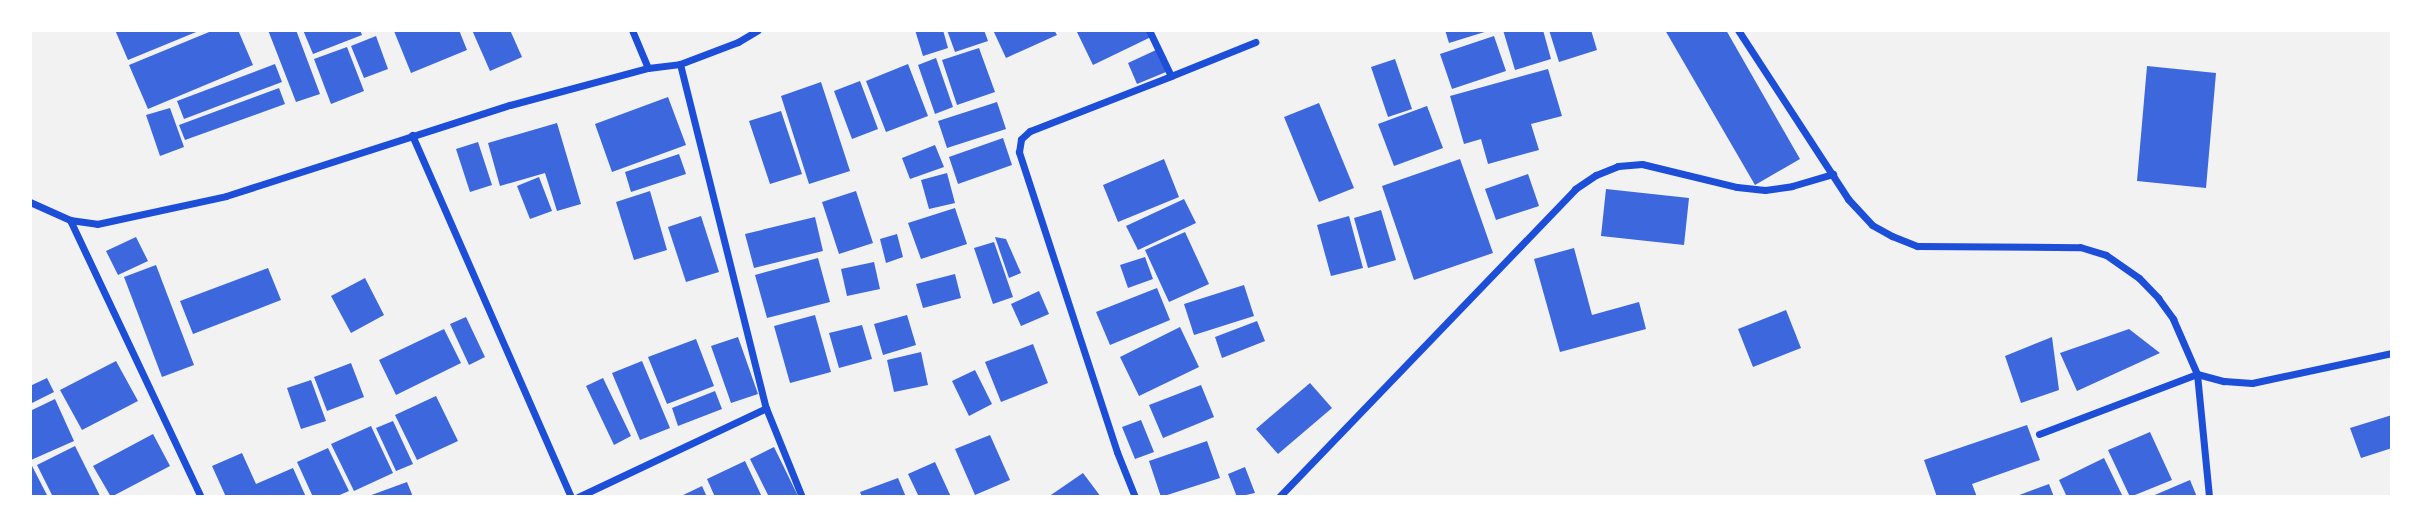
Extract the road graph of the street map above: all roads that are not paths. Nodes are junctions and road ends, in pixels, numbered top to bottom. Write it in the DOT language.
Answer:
graph roads {
  1 [pos="632,30"];
  2 [pos="758,30"];
  3 [pos="1149,30"];
  4 [pos="1738,30"];
  5 [pos="1255,42"];
  6 [pos="680,64"];
  7 [pos="648,68"];
  8 [pos="1171,76"];
  9 [pos="412,135"];
  10 [pos="1833,174"];
  11 [pos="30,201"];
  12 [pos="69,220"];
  13 [pos="2392,354"];
  14 [pos="2197,374"];
  15 [pos="766,408"];
  16 [pos="2039,435"];
  17 [pos="201,497"];
  18 [pos="571,497"];
  19 [pos="578,497"];
  20 [pos="802,497"];
  21 [pos="1135,497"];
  22 [pos="1279,497"];
  23 [pos="2209,497"];
  1 -- 7 [label="street"];
  2 -- 6 [label="street"];
  3 -- 8 [label="street"];
  4 -- 10 [label="street"];
  5 -- 8 [label="street"];
  6 -- 7 [label="street"];
  6 -- 15 [label="street"];
  7 -- 9 [label="street"];
  8 -- 21 [label="street"];
  9 -- 12 [label="street"];
  9 -- 18 [label="street"];
  10 -- 14 [label="street"];
  10 -- 22 [label="street"];
  11 -- 12 [label="street"];
  12 -- 17 [label="street"];
  13 -- 14 [label="street"];
  14 -- 16 [label="street"];
  14 -- 23 [label="street"];
  15 -- 19 [label="street"];
  15 -- 20 [label="street"];
}
